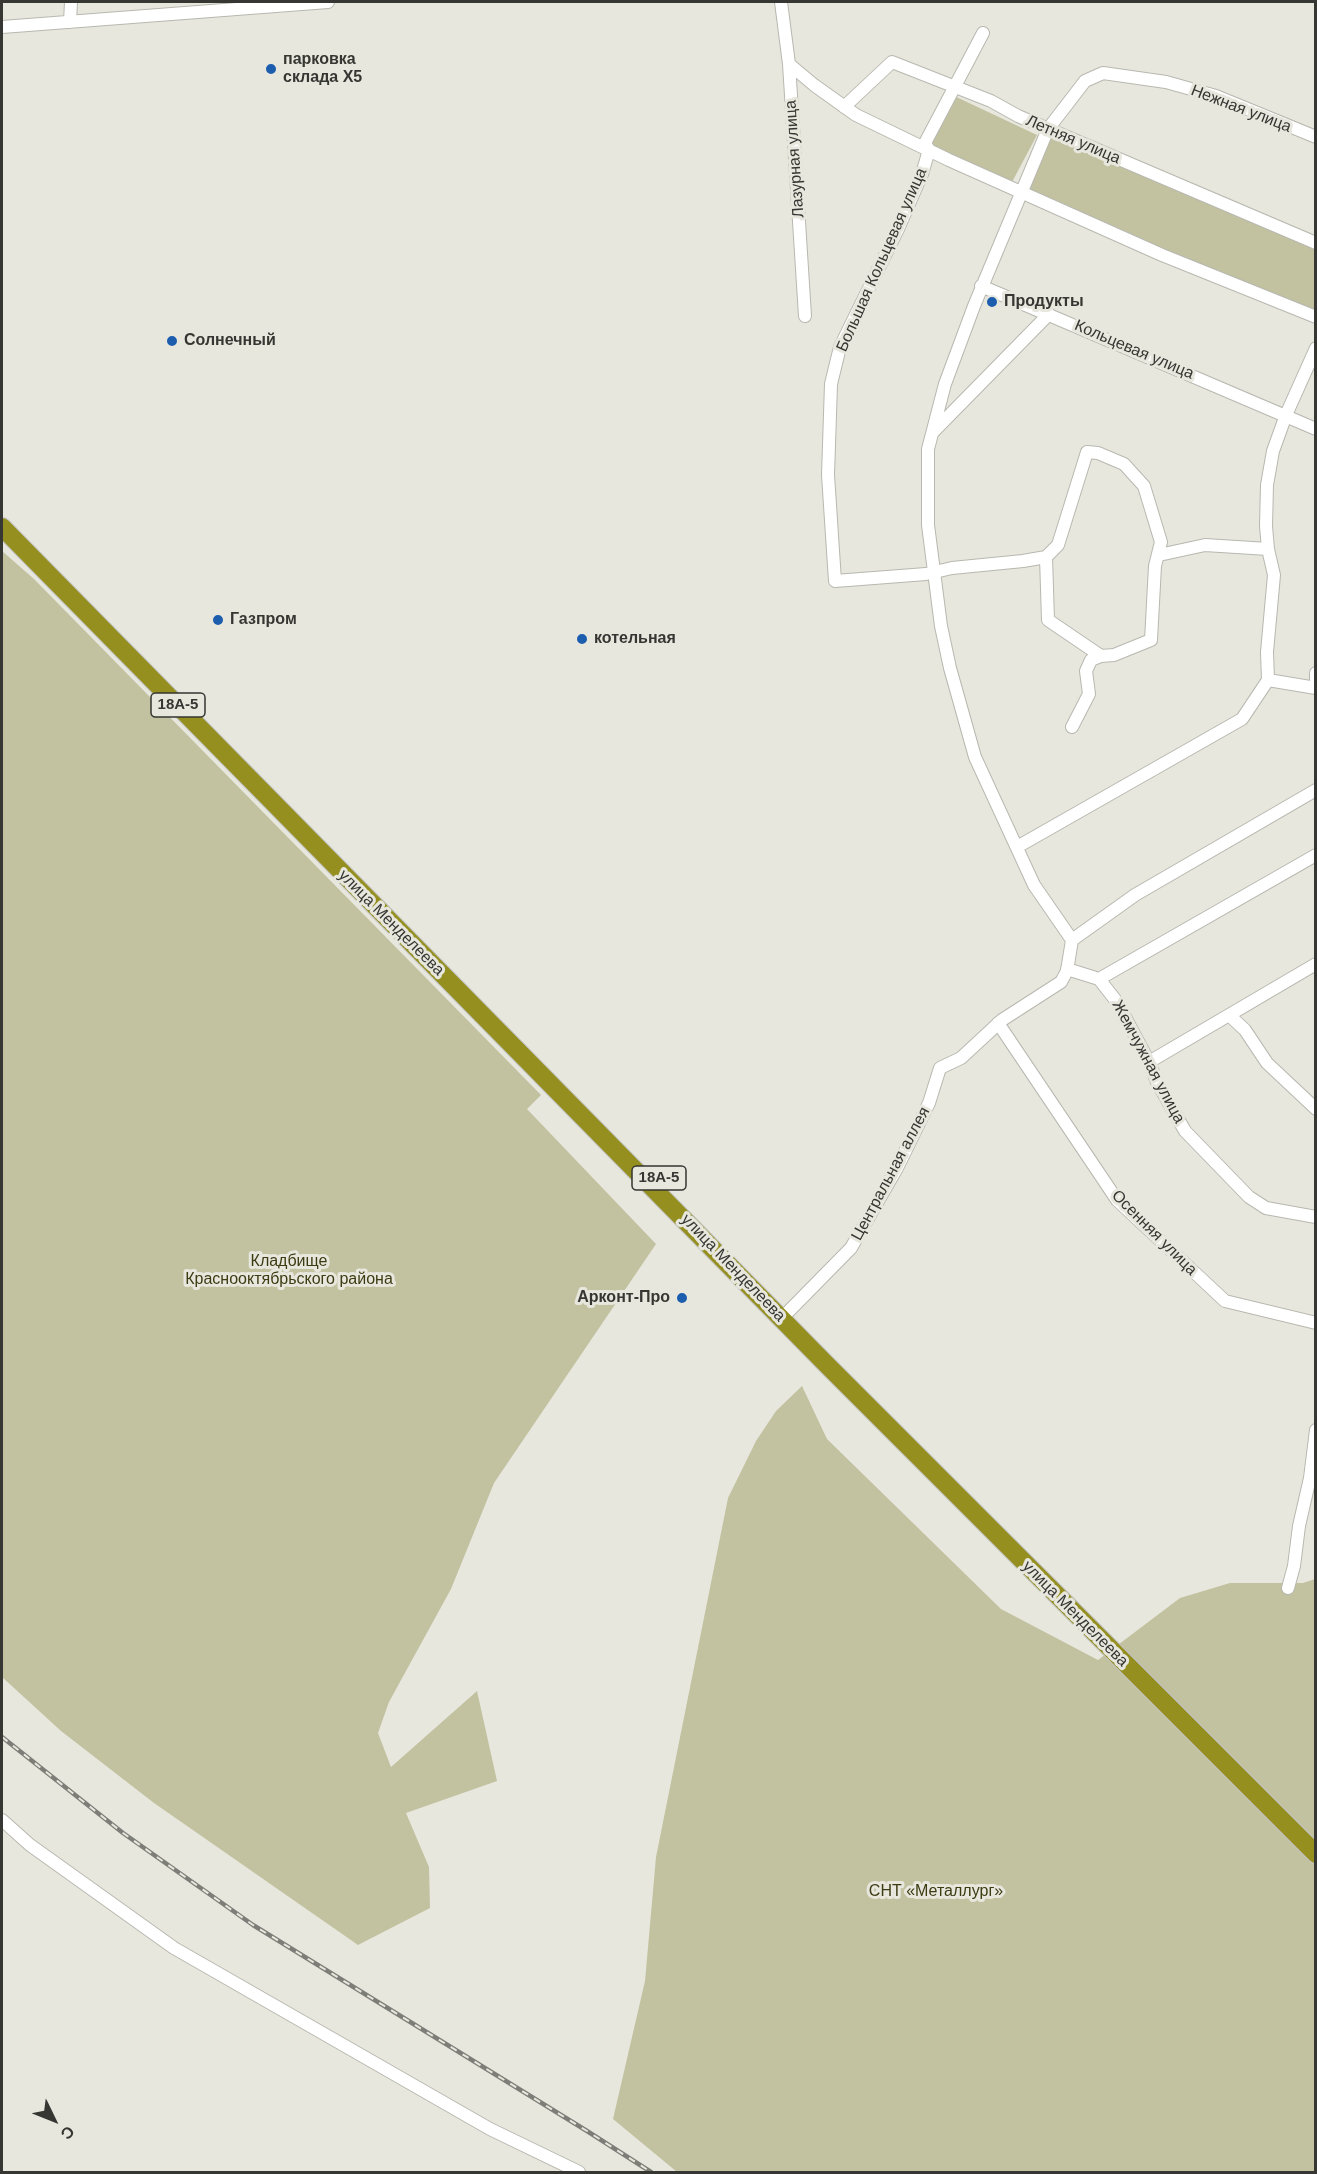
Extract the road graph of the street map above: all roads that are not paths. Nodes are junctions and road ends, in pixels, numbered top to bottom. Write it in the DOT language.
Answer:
graph roads {
  1 [pos="71,2"];
  2 [pos="328,2"];
  3 [pos="781,2"];
  4 [pos="282,3"];
  5 [pos="70,22"];
  6 [pos="2,27"];
  7 [pos="983,33"];
  8 [pos="789,64"];
  9 [pos="955,87"];
  10 [pos="844,107"];
  11 [pos="1048,129"];
  12 [pos="1316,137"];
  13 [pos="929,150"];
  14 [pos="1021,193"];
  15 [pos="1316,243"];
  16 [pos="981,286"];
  17 [pos="1049,314"];
  18 [pos="805,316"];
  19 [pos="1316,317"];
  20 [pos="1316,348"];
  21 [pos="1286,415"];
  22 [pos="1316,429"];
  23 [pos="933,431"];
  24 [pos="2,515"];
  25 [pos="2,527"];
  26 [pos="1268,549"];
  27 [pos="1159,555"];
  28 [pos="1046,557"];
  29 [pos="935,571"];
  30 [pos="1101,656"];
  31 [pos="1316,673"];
  32 [pos="1268,680"];
  33 [pos="1316,687"];
  34 [pos="1072,727"];
  35 [pos="1316,790"];
  36 [pos="1017,847"];
  37 [pos="1316,855"];
  38 [pos="1072,940"];
  39 [pos="1316,964"];
  40 [pos="1067,969"];
  41 [pos="1099,979"];
  42 [pos="1230,1015"];
  43 [pos="998,1023"];
  44 [pos="1149,1062"];
  45 [pos="1316,1109"];
  46 [pos="1316,1217"];
  47 [pos="789,1311"];
  48 [pos="1316,1323"];
  49 [pos="1316,1430"];
  50 [pos="1288,1588"];
  51 [pos="2,1820"];
  52 [pos="1316,1842"];
  53 [pos="1316,1854"];
  54 [pos="579,2172"];
  1 -- 5 [label="street"];
  2 -- 4 [label="street"];
  3 -- 8 [label="street, Лазурная улица"];
  4 -- 5 [label="street"];
  5 -- 6 [label="street"];
  7 -- 9 [label="street, Большая Кольцевая улица"];
  8 -- 10 [label="street"];
  8 -- 18 [label="street, Лазурная улица"];
  9 -- 10 [label="street, Летняя улица"];
  9 -- 11 [label="street, Летняя улица"];
  9 -- 13 [label="street, Большая Кольцевая улица"];
  10 -- 13 [label="street"];
  11 -- 12 [label="street, Нежная улица"];
  11 -- 14 [label="street"];
  11 -- 15 [label="street, Летняя улица"];
  13 -- 14 [label="street"];
  13 -- 29 [label="street, Большая Кольцевая улица"];
  14 -- 16 [label="street"];
  14 -- 19 [label="street"];
  16 -- 17 [label="street, Кольцевая улица"];
  16 -- 23 [label="street"];
  17 -- 21 [label="street, Кольцевая улица"];
  17 -- 23 [label="street"];
  20 -- 21 [label="street"];
  21 -- 22 [label="street, Кольцевая улица"];
  21 -- 26 [label="street"];
  23 -- 29 [label="street"];
  24 -- 47 [label="highway, улица Менделеева / 18А-5"];
  25 -- 53 [label="highway, улица Менделеева / 18А-5"];
  26 -- 27 [label="street"];
  26 -- 32 [label="street"];
  27 -- 28 [label="street"];
  27 -- 30 [label="street"];
  28 -- 29 [label="street"];
  28 -- 30 [label="street"];
  29 -- 36 [label="street"];
  30 -- 34 [label="street"];
  31 -- 33 [label="street"];
  32 -- 33 [label="street"];
  32 -- 36 [label="street"];
  35 -- 38 [label="street"];
  36 -- 38 [label="street"];
  37 -- 41 [label="street"];
  38 -- 40 [label="street"];
  39 -- 42 [label="street"];
  40 -- 41 [label="street"];
  40 -- 43 [label="street, Центральная аллея"];
  41 -- 44 [label="street, Жемчужная улица"];
  42 -- 44 [label="street"];
  42 -- 45 [label="street"];
  43 -- 47 [label="street, Центральная аллея"];
  43 -- 48 [label="street, Осенняя улица"];
  44 -- 46 [label="street, Жемчужная улица"];
  47 -- 52 [label="highway, улица Менделеева / 18А-5"];
  49 -- 50 [label="street"];
  51 -- 54 [label="street"];
}
